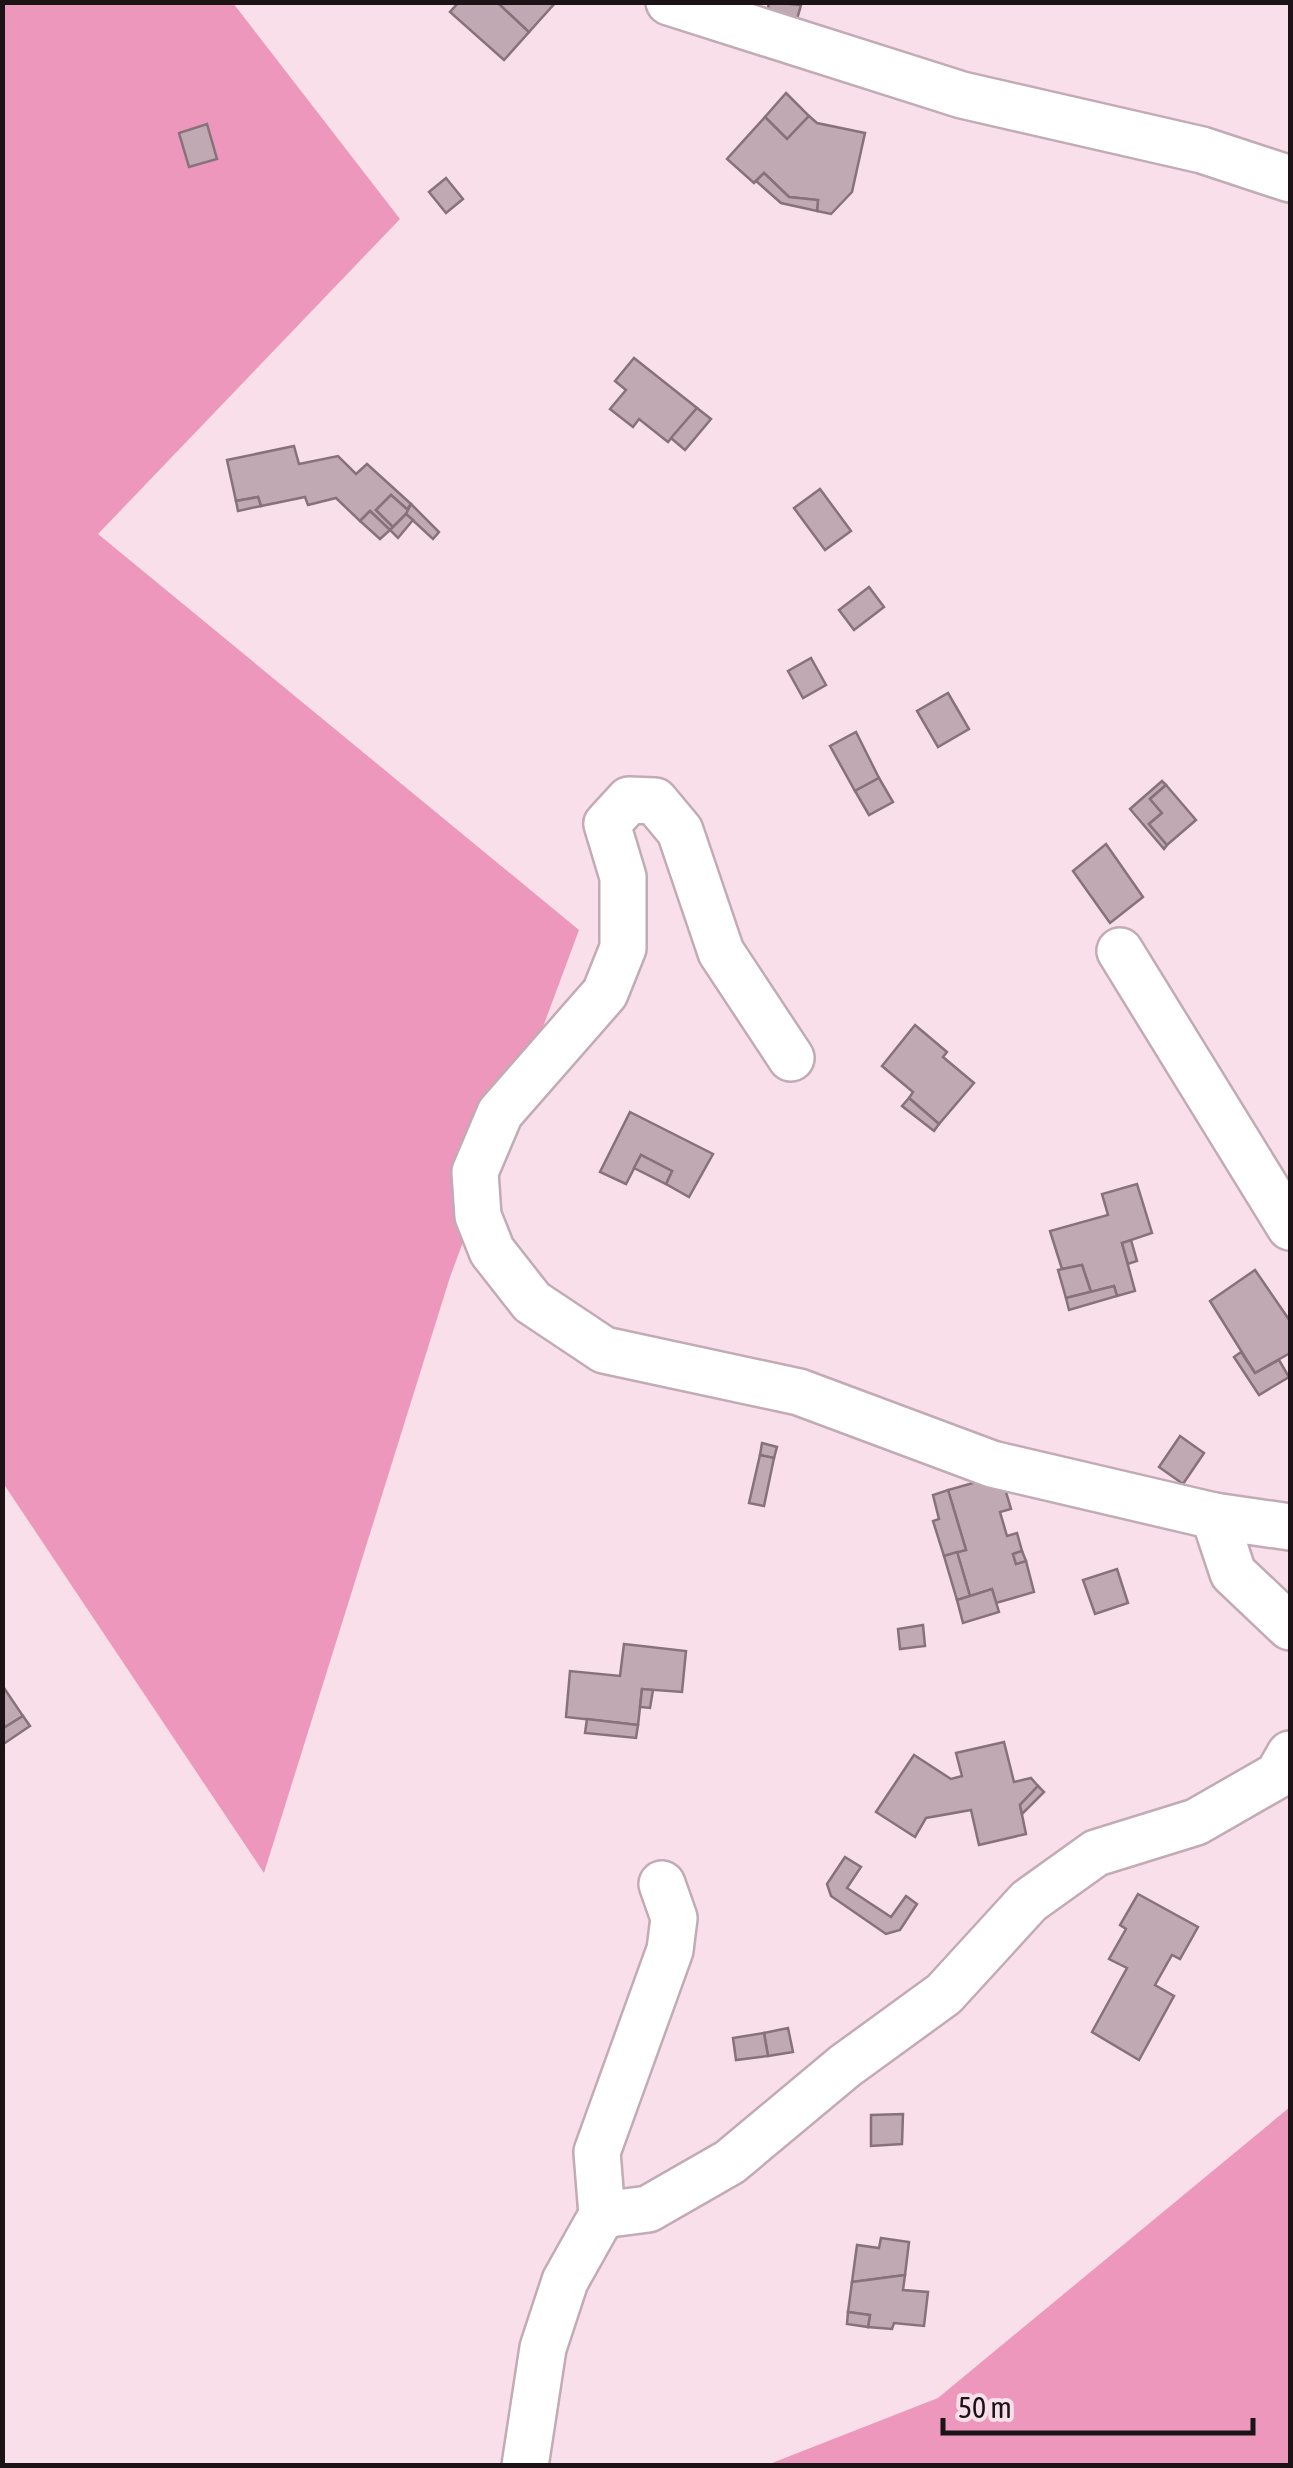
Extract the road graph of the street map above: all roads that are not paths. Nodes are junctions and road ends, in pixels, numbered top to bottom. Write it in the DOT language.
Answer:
graph roads {
  1 [pos="669,2"];
  2 [pos="1290,179"];
  3 [pos="1120,950"];
  4 [pos="792,1058"];
  5 [pos="1290,1228"];
  6 [pos="1214,1516"];
  7 [pos="1290,1526"];
  8 [pos="1290,1627"];
  9 [pos="1290,1754"];
  10 [pos="662,1884"];
  11 [pos="602,2214"];
  12 [pos="525,2466"];
  1 -- 2 [label="street"];
  3 -- 5 [label="street"];
  4 -- 6 [label="street"];
  6 -- 7 [label="street"];
  6 -- 8 [label="street"];
  9 -- 11 [label="street"];
  10 -- 11 [label="street"];
  11 -- 12 [label="street"];
}
